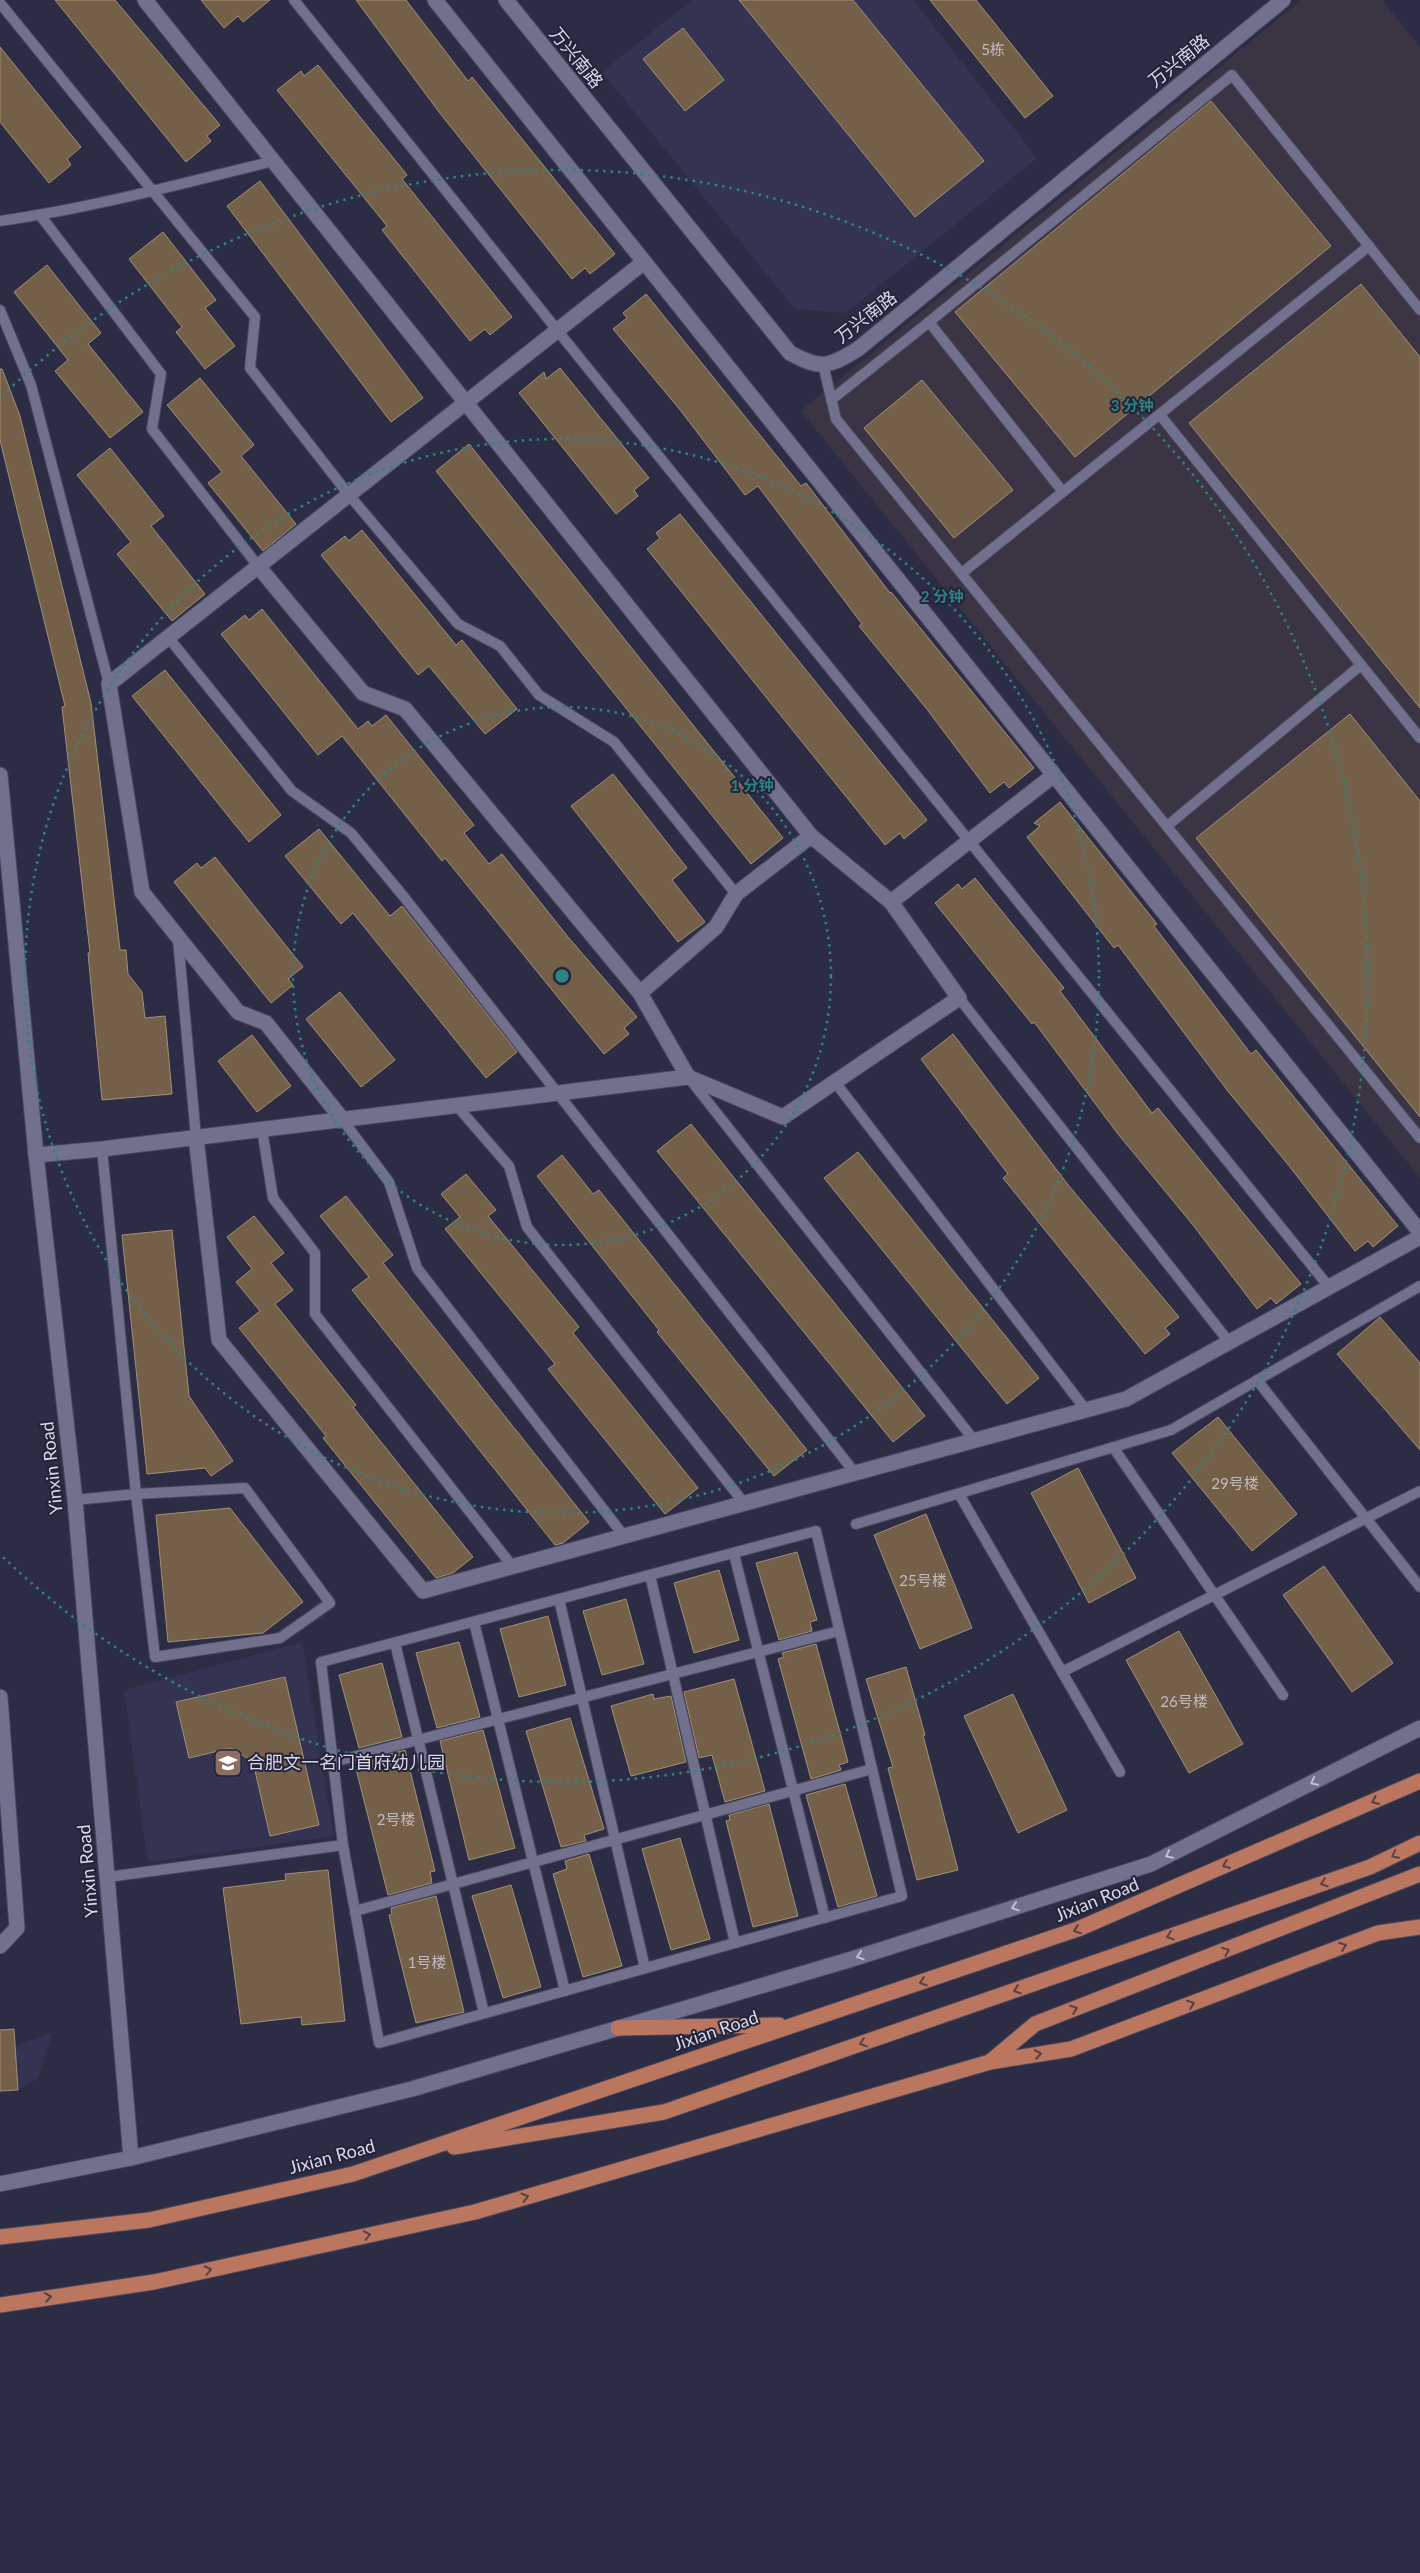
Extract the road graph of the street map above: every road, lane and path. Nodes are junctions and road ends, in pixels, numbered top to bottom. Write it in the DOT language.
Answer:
graph roads {
  1 [pos="145,0"];
  2 [pos="294,0"];
  3 [pos="435,0"];
  4 [pos="506,0"];
  5 [pos="1283,0"];
  6 [pos="0,3"];
  7 [pos="274,160"];
  8 [pos="152,191"];
  9 [pos="40,215"];
  10 [pos="0,221"];
  11 [pos="1369,246"];
  12 [pos="644,262"];
  13 [pos="0,310"];
  14 [pos="1420,310"];
  15 [pos="929,322"];
  16 [pos="557,330"];
  17 [pos="823,364"];
  18 [pos="831,400"];
  19 [pos="467,401"];
  20 [pos="1160,415"];
  21 [pos="1063,492"];
  22 [pos="349,495"];
  23 [pos="258,566"];
  24 [pos="962,574"];
  25 [pos="168,637"];
  26 [pos="1361,665"];
  27 [pos="109,684"];
  28 [pos="1420,738"];
  29 [pos="0,775"];
  30 [pos="1054,775"];
  31 [pos="1167,826"];
  32 [pos="811,836"];
  33 [pos="970,840"];
  34 [pos="736,894"];
  35 [pos="891,902"];
  36 [pos="178,937"];
  37 [pos="640,993"];
  38 [pos="959,998"];
  39 [pos="688,1078"];
  40 [pos="835,1082"];
  41 [pos="558,1093"];
  42 [pos="456,1105"];
  43 [pos="342,1119"];
  44 [pos="262,1129"];
  45 [pos="196,1137"];
  46 [pos="1420,1138"];
  47 [pos="102,1149"];
  48 [pos="36,1154"];
  49 [pos="1420,1232"];
  50 [pos="1420,1236"];
  51 [pos="1329,1287"];
  52 [pos="1418,1289"];
  53 [pos="1229,1342"];
  54 [pos="1257,1380"];
  55 [pos="1086,1410"];
  56 [pos="974,1440"];
  57 [pos="1113,1447"];
  58 [pos="855,1473"];
  59 [pos="1420,1491"];
  60 [pos="136,1494"];
  61 [pos="959,1494"];
  62 [pos="75,1500"];
  63 [pos="744,1503"];
  64 [pos="1366,1518"];
  65 [pos="856,1524"];
  66 [pos="624,1536"];
  67 [pos="734,1554"];
  68 [pos="513,1567"];
  69 [pos="650,1576"];
  70 [pos="1420,1587"];
  71 [pos="1215,1595"];
  72 [pos="559,1600"];
  73 [pos="474,1622"];
  74 [pos="839,1631"];
  75 [pos="395,1643"];
  76 [pos="758,1652"];
  77 [pos="1062,1672"];
  78 [pos="673,1674"];
  79 [pos="1283,1695"];
  80 [pos="582,1698"];
  81 [pos="0,1706"];
  82 [pos="499,1719"];
  83 [pos="1420,1728"];
  84 [pos="419,1740"];
  85 [pos="333,1762"];
  86 [pos="872,1770"];
  87 [pos="1120,1772"];
  88 [pos="1420,1781"];
  89 [pos="792,1792"];
  90 [pos="705,1815"];
  91 [pos="615,1840"];
  92 [pos="1420,1843"];
  93 [pos="343,1845"];
  94 [pos="534,1862"];
  95 [pos="1420,1874"];
  96 [pos="108,1877"];
  97 [pos="453,1884"];
  98 [pos="355,1911"];
  99 [pos="824,1918"];
  100 [pos="1420,1927"];
  101 [pos="734,1943"];
  102 [pos="0,1946"];
  103 [pos="645,1968"];
  104 [pos="565,1990"];
  105 [pos="484,2013"];
  106 [pos="793,2025"];
  107 [pos="618,2028"];
  108 [pos="990,2062"];
  109 [pos="409,2154"];
  110 [pos="131,2158"];
  111 [pos="0,2184"];
  112 [pos="0,2237"];
  113 [pos="0,2304"];
  1 -- 7 [label="street"];
  2 -- 16 [label="lane"];
  3 -- 12 [label="street"];
  4 -- 17 [label="street, 万兴南路"];
  5 -- 17 [label="street, 万兴南路"];
  6 -- 8 [label="lane"];
  7 -- 8 [label="lane"];
  7 -- 19 [label="street"];
  8 -- 9 [label="lane"];
  8 -- 22 [label="lane"];
  9 -- 10 [label="lane"];
  9 -- 23 [label="lane"];
  11 -- 14 [label="lane"];
  11 -- 15 [label="lane"];
  11 -- 20 [label="lane"];
  12 -- 16 [label="street"];
  12 -- 30 [label="street"];
  13 -- 27 [label="lane"];
  15 -- 18 [label="lane"];
  15 -- 21 [label="lane"];
  16 -- 19 [label="street"];
  16 -- 33 [label="lane"];
  17 -- 18 [label="lane"];
  18 -- 24 [label="lane"];
  19 -- 22 [label="street"];
  19 -- 32 [label="street"];
  20 -- 21 [label="lane"];
  20 -- 26 [label="lane"];
  21 -- 24 [label="lane"];
  22 -- 23 [label="street"];
  22 -- 34 [label="lane"];
  23 -- 25 [label="street"];
  23 -- 37 [label="street"];
  24 -- 31 [label="lane"];
  25 -- 27 [label="street"];
  25 -- 41 [label="lane"];
  26 -- 28 [label="lane"];
  26 -- 31 [label="lane"];
  27 -- 36 [label="street"];
  29 -- 48 [label="street, Yinxin Road"];
  30 -- 33 [label="street"];
  30 -- 49 [label="street"];
  31 -- 46 [label="lane"];
  32 -- 34 [label="street"];
  32 -- 35 [label="street"];
  33 -- 35 [label="street"];
  33 -- 51 [label="lane"];
  34 -- 37 [label="street"];
  35 -- 38 [label="street"];
  36 -- 43 [label="street"];
  36 -- 45 [label="lane"];
  37 -- 39 [label="street"];
  38 -- 40 [label="street"];
  38 -- 53 [label="lane"];
  39 -- 40 [label="street"];
  39 -- 41 [label="street"];
  39 -- 56 [label="lane"];
  40 -- 55 [label="lane"];
  41 -- 42 [label="street"];
  41 -- 58 [label="lane"];
  42 -- 43 [label="street"];
  42 -- 63 [label="lane"];
  43 -- 44 [label="street"];
  43 -- 66 [label="lane"];
  44 -- 45 [label="street"];
  44 -- 68 [label="lane"];
  45 -- 47 [label="street"];
  45 -- 68 [label="street"];
  47 -- 48 [label="street"];
  47 -- 60 [label="lane"];
  48 -- 62 [label="street, Yinxin Road"];
  50 -- 51 [label="street"];
  51 -- 53 [label="street"];
  52 -- 54 [label="lane"];
  53 -- 55 [label="street"];
  54 -- 57 [label="lane"];
  54 -- 64 [label="lane"];
  55 -- 56 [label="street"];
  56 -- 58 [label="street"];
  57 -- 61 [label="lane"];
  57 -- 71 [label="lane"];
  58 -- 63 [label="street"];
  59 -- 64 [label="lane"];
  60 -- 60 [label="lane"];
  60 -- 62 [label="lane"];
  61 -- 65 [label="lane"];
  61 -- 77 [label="lane"];
  62 -- 96 [label="street, Yinxin Road"];
  63 -- 66 [label="street"];
  64 -- 70 [label="lane"];
  64 -- 71 [label="lane"];
  66 -- 68 [label="street"];
  67 -- 69 [label="lane"];
  67 -- 74 [label="lane"];
  67 -- 76 [label="lane"];
  69 -- 72 [label="lane"];
  69 -- 78 [label="lane"];
  71 -- 77 [label="lane"];
  71 -- 79 [label="lane"];
  72 -- 73 [label="lane"];
  72 -- 80 [label="lane"];
  73 -- 75 [label="lane"];
  73 -- 82 [label="lane"];
  74 -- 76 [label="lane"];
  74 -- 86 [label="lane"];
  75 -- 84 [label="lane"];
  75 -- 85 [label="lane"];
  76 -- 78 [label="lane"];
  76 -- 89 [label="lane"];
  77 -- 87 [label="lane"];
  78 -- 80 [label="lane"];
  78 -- 90 [label="lane"];
  80 -- 82 [label="lane"];
  80 -- 91 [label="lane"];
  81 -- 102 [label="street"];
  82 -- 84 [label="lane"];
  82 -- 94 [label="lane"];
  83 -- 107 [label="street, one-way"];
  84 -- 85 [label="lane"];
  84 -- 97 [label="lane"];
  85 -- 93 [label="lane"];
  86 -- 89 [label="lane"];
  86 -- 99 [label="lane"];
  88 -- 106 [label="highway, Jixian Road, one-way"];
  89 -- 90 [label="lane"];
  89 -- 99 [label="lane"];
  90 -- 91 [label="lane"];
  90 -- 101 [label="lane"];
  91 -- 94 [label="lane"];
  91 -- 103 [label="lane"];
  92 -- 109 [label="highway, one-way"];
  93 -- 96 [label="lane"];
  93 -- 98 [label="lane"];
  94 -- 97 [label="lane"];
  94 -- 104 [label="lane"];
  108 -- 95 [label="highway, one-way"];
  96 -- 110 [label="street, Yinxin Road"];
  97 -- 98 [label="lane"];
  97 -- 105 [label="lane"];
  98 -- 105 [label="lane"];
  99 -- 101 [label="lane"];
  108 -- 100 [label="highway, one-way"];
  101 -- 103 [label="lane"];
  103 -- 104 [label="lane"];
  104 -- 105 [label="lane"];
  106 -- 107 [label="highway"];
  106 -- 109 [label="highway, Jixian Road"];
  107 -- 110 [label="street"];
  113 -- 108 [label="highway, one-way"];
  109 -- 112 [label="highway, Jixian Road"];
  110 -- 111 [label="street"];
}
